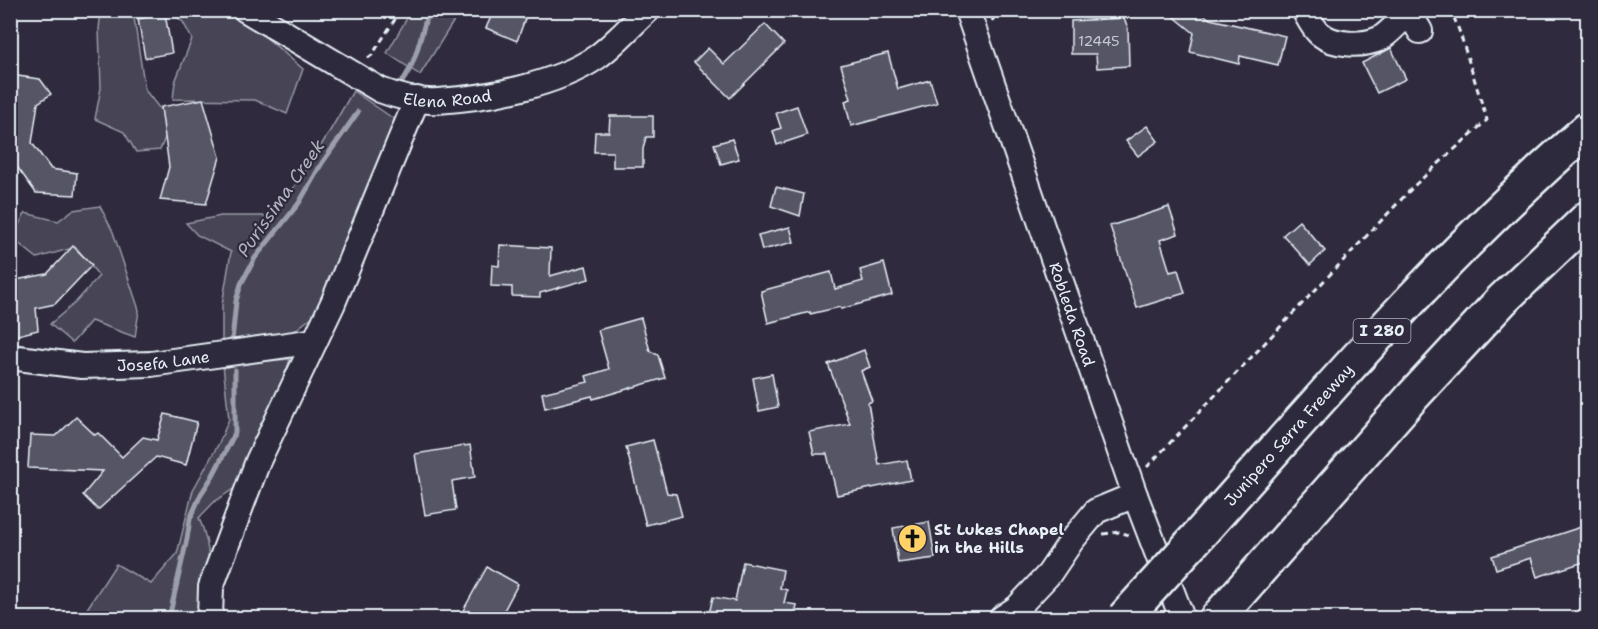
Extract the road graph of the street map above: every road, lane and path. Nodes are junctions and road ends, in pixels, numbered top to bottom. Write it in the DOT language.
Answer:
graph roads {
  1 [pos="246,10"];
  2 [pos="401,10"];
  3 [pos="648,10"];
  4 [pos="967,10"];
  5 [pos="1304,10"];
  6 [pos="1451,10"];
  7 [pos="1420,31"];
  8 [pos="349,73"];
  9 [pos="417,99"];
  10 [pos="1587,129"];
  11 [pos="1587,218"];
  12 [pos="315,341"];
  13 [pos="10,357"];
  14 [pos="1133,489"];
  15 [pos="210,618"];
  16 [pos="1002,618"];
  17 [pos="1125,618"];
  18 [pos="1182,618"];
  19 [pos="1217,618"];
  1 -- 8 [label="street, Elena Road"];
  2 -- 8 [label="path"];
  3 -- 9 [label="street, Elena Road"];
  4 -- 14 [label="street, Robleda Road"];
  5 -- 7 [label="street"];
  6 -- 14 [label="path"];
  8 -- 9 [label="street, Elena Road"];
  9 -- 12 [label="street"];
  10 -- 17 [label="highway, Junipero Serra Freeway / I 280, bridge"];
  11 -- 19 [label="highway"];
  12 -- 13 [label="street, Josefa Lane"];
  12 -- 15 [label="street"];
  14 -- 16 [label="street"];
  14 -- 18 [label="street, Robleda Road"];
}
